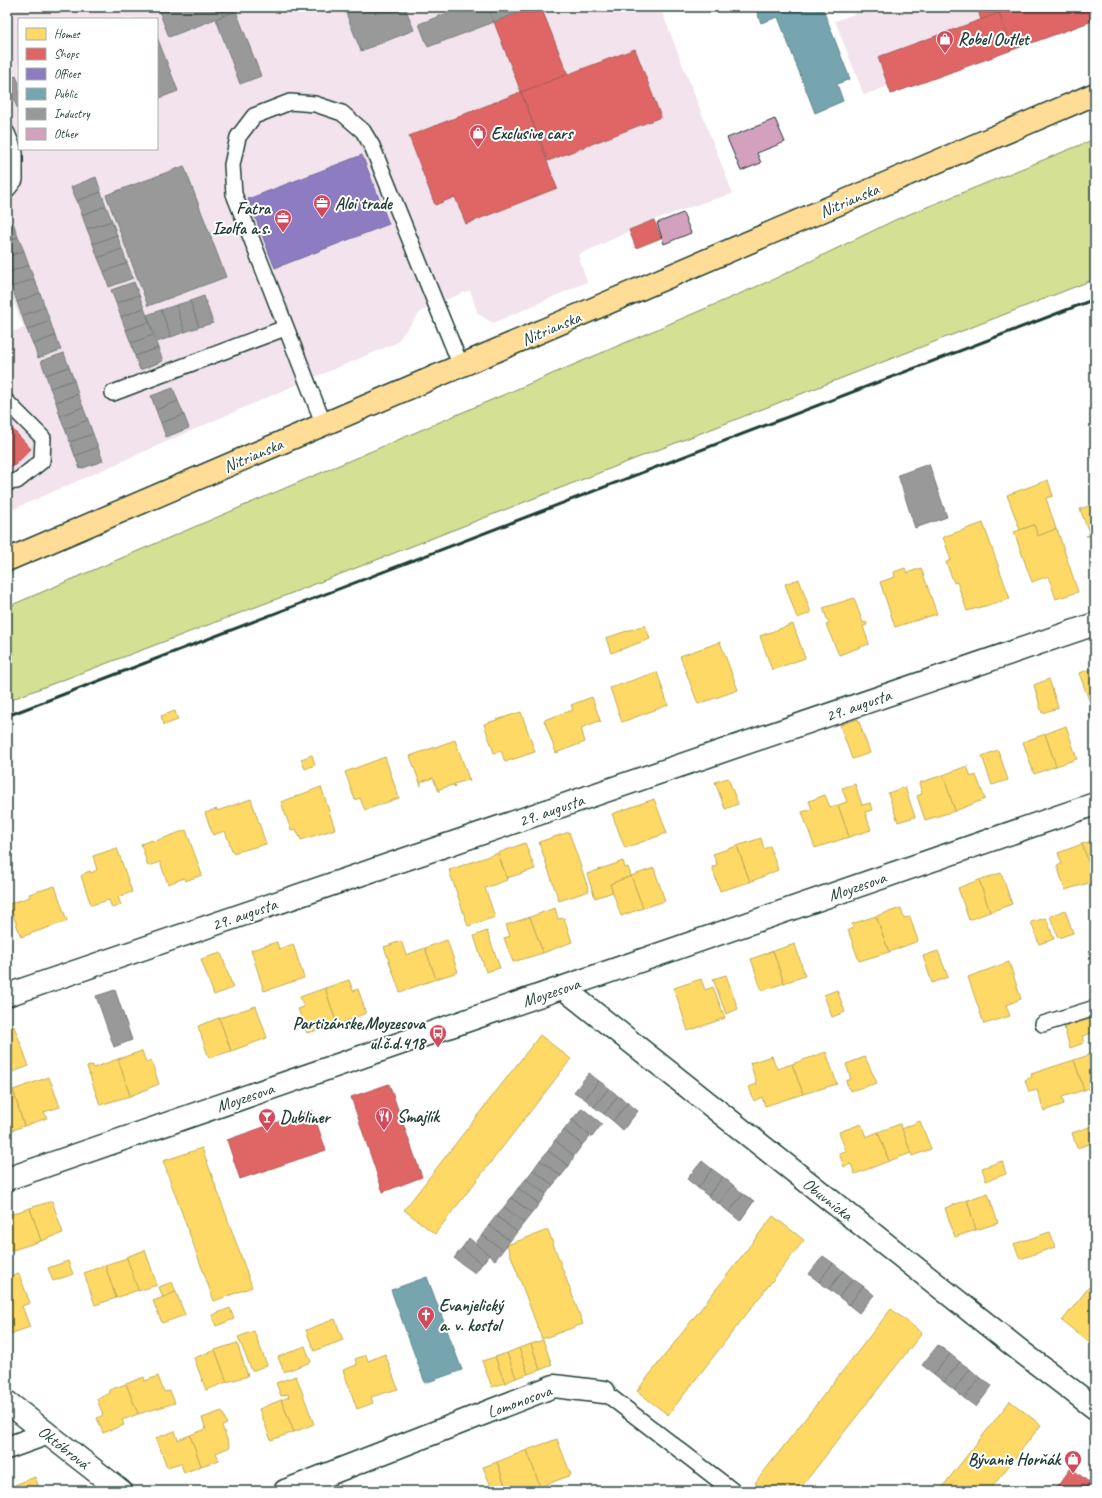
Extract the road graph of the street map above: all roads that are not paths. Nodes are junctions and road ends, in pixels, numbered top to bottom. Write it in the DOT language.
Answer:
graph roads {
  1 [pos="1095,94"];
  2 [pos="7,133"];
  3 [pos="7,190"];
  4 [pos="285,328"];
  5 [pos="461,366"];
  6 [pos="113,393"];
  7 [pos="7,402"];
  8 [pos="324,425"];
  9 [pos="7,482"];
  10 [pos="7,560"];
  11 [pos="1095,624"];
  12 [pos="1095,804"];
  13 [pos="563,988"];
  14 [pos="7,995"];
  15 [pos="1095,1008"];
  16 [pos="1043,1024"];
  17 [pos="7,1178"];
  18 [pos="604,1392"];
  19 [pos="7,1402"];
  20 [pos="1095,1408"];
  21 [pos="46,1434"];
  22 [pos="7,1448"];
  23 [pos="121,1491"];
  24 [pos="285,1491"];
  25 [pos="733,1491"];
  1 -- 5 [label="main road, Nitrianska"];
  2 -- 3 [label="lane"];
  4 -- 5 [label="lane"];
  4 -- 6 [label="lane"];
  4 -- 8 [label="lane"];
  5 -- 8 [label="main road, Nitrianska"];
  7 -- 9 [label="lane"];
  8 -- 10 [label="main road, Nitrianska"];
  11 -- 14 [label="street, 29. augusta"];
  12 -- 13 [label="street, Moyzesova"];
  13 -- 17 [label="street, Moyzesova"];
  13 -- 20 [label="street, Obuvnícka"];
  15 -- 16 [label="lane"];
  18 -- 24 [label="street, Lomonosova"];
  18 -- 25 [label="lane, Lomonosova"];
  19 -- 21 [label="street, Októbrová"];
  21 -- 22 [label="street"];
  21 -- 23 [label="street, Októbrová"];
}
